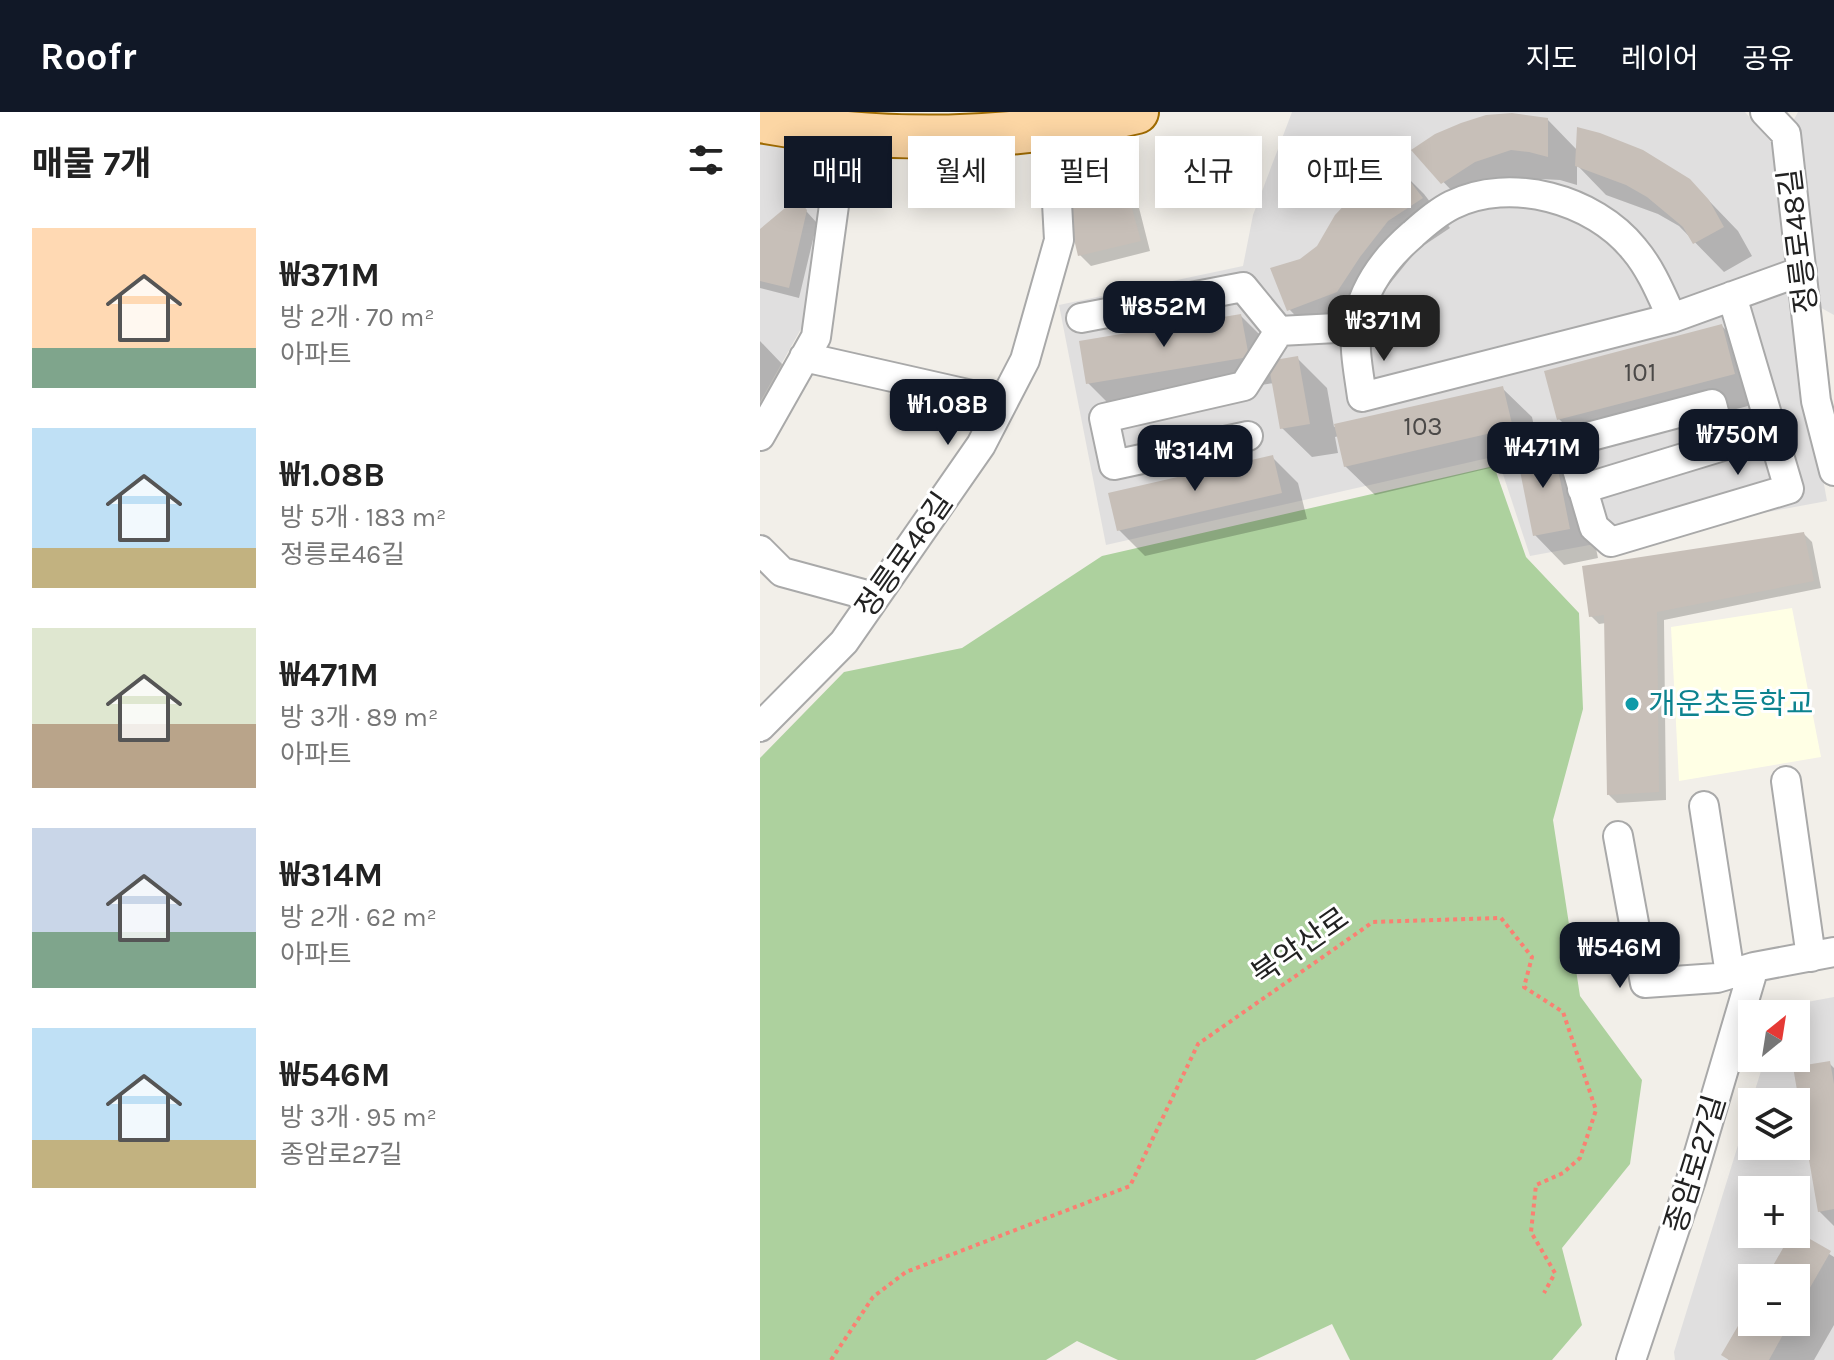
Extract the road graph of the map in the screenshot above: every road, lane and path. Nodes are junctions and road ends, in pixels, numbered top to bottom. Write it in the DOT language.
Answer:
graph roads {
  1 [pos="1137,112"];
  2 [pos="1765,112"];
  3 [pos="760,121"];
  4 [pos="1053,129"];
  5 [pos="844,132"];
  6 [pos="1802,271"];
  7 [pos="1732,296"];
  8 [pos="1081,318"];
  9 [pos="1672,318"];
  10 [pos="1356,327"];
  11 [pos="1279,331"];
  12 [pos="804,357"];
  13 [pos="1003,402"];
  14 [pos="760,436"];
  15 [pos="1248,436"];
  16 [pos="1834,471"];
  17 [pos="1582,489"];
  18 [pos="760,550"];
  19 [pos="874,597"];
  20 [pos="760,727"];
  21 [pos="1786,781"];
  22 [pos="1704,806"];
  23 [pos="1618,836"];
  24 [pos="1822,954"];
  25 [pos="1742,971"];
  26 [pos="1544,1293"];
  27 [pos="831,1360"];
  28 [pos="1631,1360"];
  1 -- 4 [label="main road"];
  2 -- 6 [label="street, 정릉로48길"];
  3 -- 5 [label="main road"];
  4 -- 5 [label="main road"];
  4 -- 13 [label="street, 정릉로46길"];
  5 -- 12 [label="street"];
  6 -- 7 [label="street"];
  6 -- 16 [label="street, 정릉로48길"];
  7 -- 9 [label="street"];
  7 -- 17 [label="street"];
  8 -- 11 [label="street"];
  9 -- 10 [label="street"];
  9 -- 10 [label="street"];
  10 -- 11 [label="street"];
  11 -- 15 [label="street"];
  12 -- 13 [label="street"];
  12 -- 14 [label="street"];
  13 -- 19 [label="street, 정릉로46길"];
  17 -- 17 [label="street"];
  18 -- 19 [label="street"];
  19 -- 20 [label="street, 정릉로46길"];
  21 -- 24 [label="street"];
  22 -- 25 [label="street, 종암로27길"];
  23 -- 25 [label="street"];
  24 -- 25 [label="street"];
  25 -- 28 [label="street, 종암로27길"];
  26 -- 27 [label="path, 북악산로"];
}
